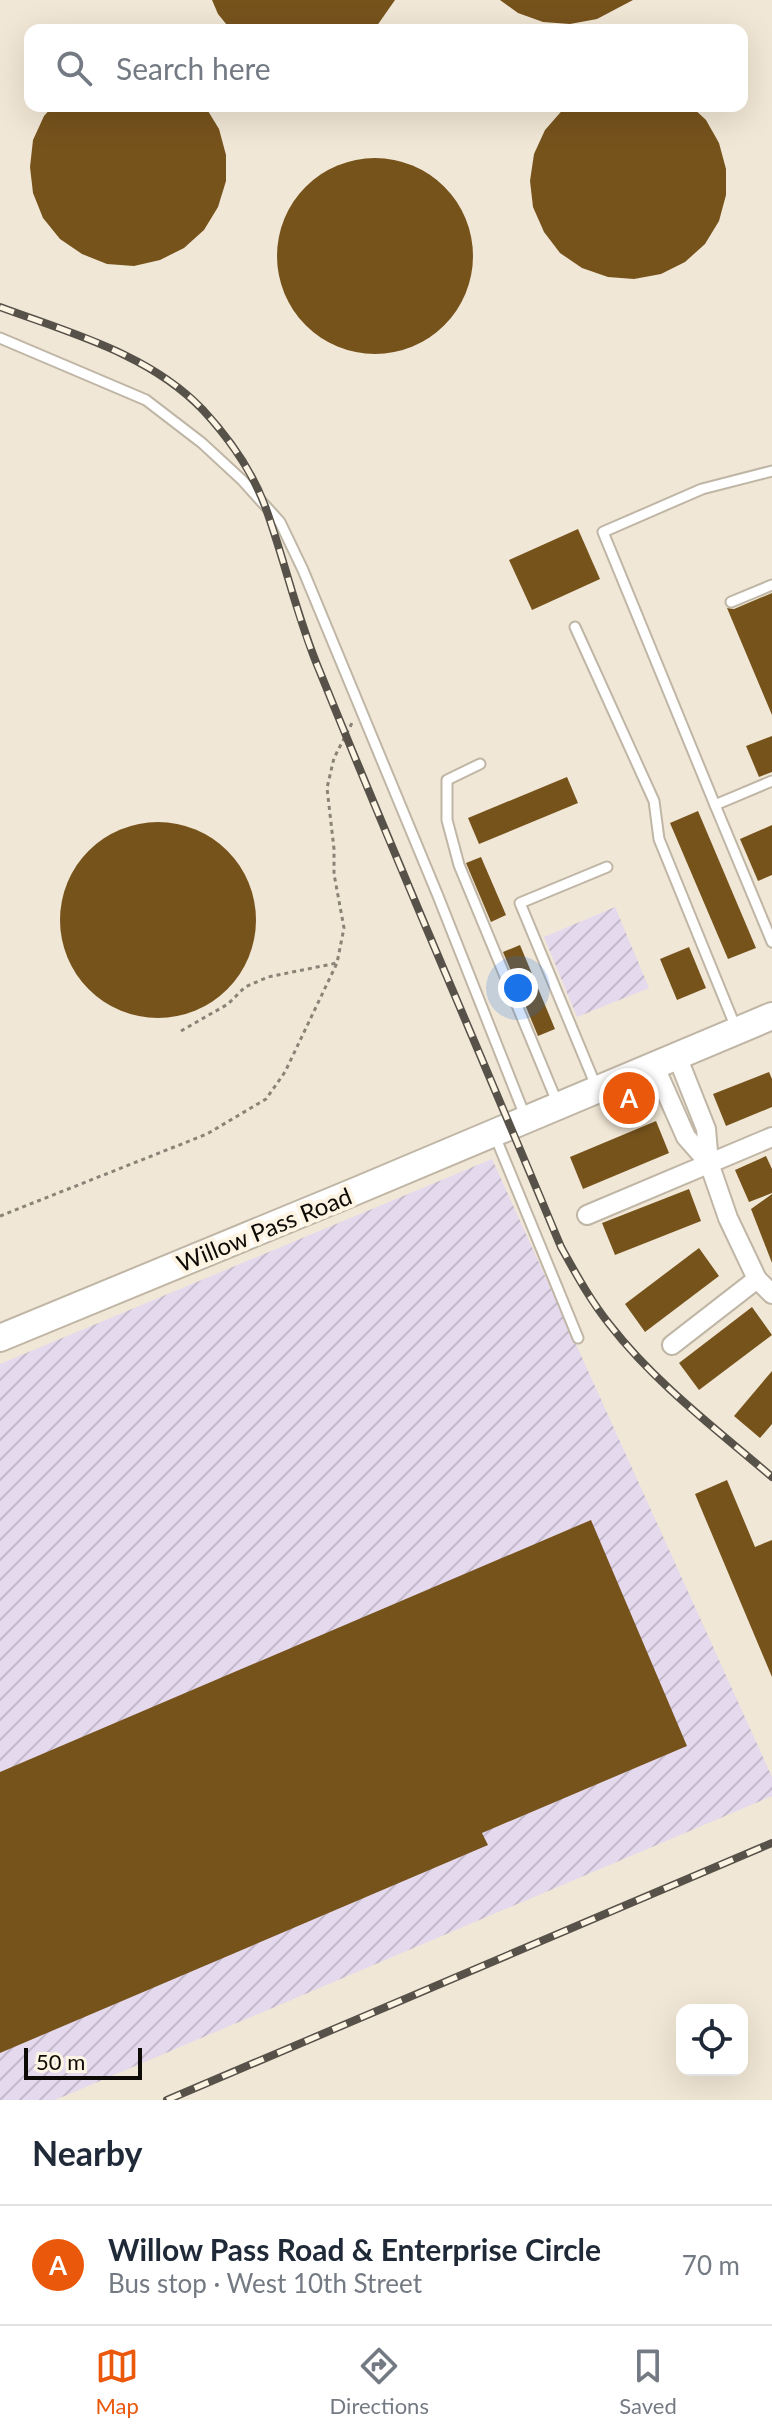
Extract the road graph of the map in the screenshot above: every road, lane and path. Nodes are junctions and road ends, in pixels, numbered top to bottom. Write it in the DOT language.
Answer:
graph roads {
  1 [pos="0,338"];
  2 [pos="772,471"];
  3 [pos="772,585"];
  4 [pos="731,602"];
  5 [pos="575,627"];
  6 [pos="360,707"];
  7 [pos="480,764"];
  8 [pos="772,781"];
  9 [pos="715,805"];
  10 [pos="607,867"];
  11 [pos="772,942"];
  12 [pos="337,963"];
  13 [pos="772,1016"];
  14 [pos="181,1031"];
  15 [pos="737,1031"];
  16 [pos="666,1060"];
  17 [pos="597,1089"];
  18 [pos="558,1105"];
  19 [pos="526,1119"];
  20 [pos="494,1132"];
  21 [pos="772,1137"];
  22 [pos="709,1163"];
  23 [pos="587,1215"];
  24 [pos="0,1216"];
  25 [pos="757,1279"];
  26 [pos="772,1294"];
  27 [pos="0,1338"];
  28 [pos="578,1338"];
  29 [pos="672,1345"];
  1 -- 6 [label="lane"];
  2 -- 9 [label="lane"];
  3 -- 4 [label="lane"];
  5 -- 15 [label="lane"];
  6 -- 12 [label="path"];
  6 -- 19 [label="lane"];
  7 -- 18 [label="lane"];
  8 -- 9 [label="lane"];
  9 -- 11 [label="lane"];
  10 -- 17 [label="lane"];
  12 -- 14 [label="path"];
  12 -- 24 [label="path"];
  13 -- 15 [label="main road, Willow Pass Road"];
  15 -- 16 [label="main road, Willow Pass Road"];
  16 -- 17 [label="main road, Willow Pass Road"];
  16 -- 22 [label="street"];
  17 -- 18 [label="main road, Willow Pass Road"];
  18 -- 19 [label="main road, Willow Pass Road"];
  19 -- 20 [label="main road, Willow Pass Road"];
  20 -- 27 [label="main road, Willow Pass Road"];
  20 -- 28 [label="lane"];
  21 -- 22 [label="street"];
  22 -- 23 [label="street"];
  22 -- 25 [label="street"];
  25 -- 26 [label="street"];
  25 -- 29 [label="street"];
}
